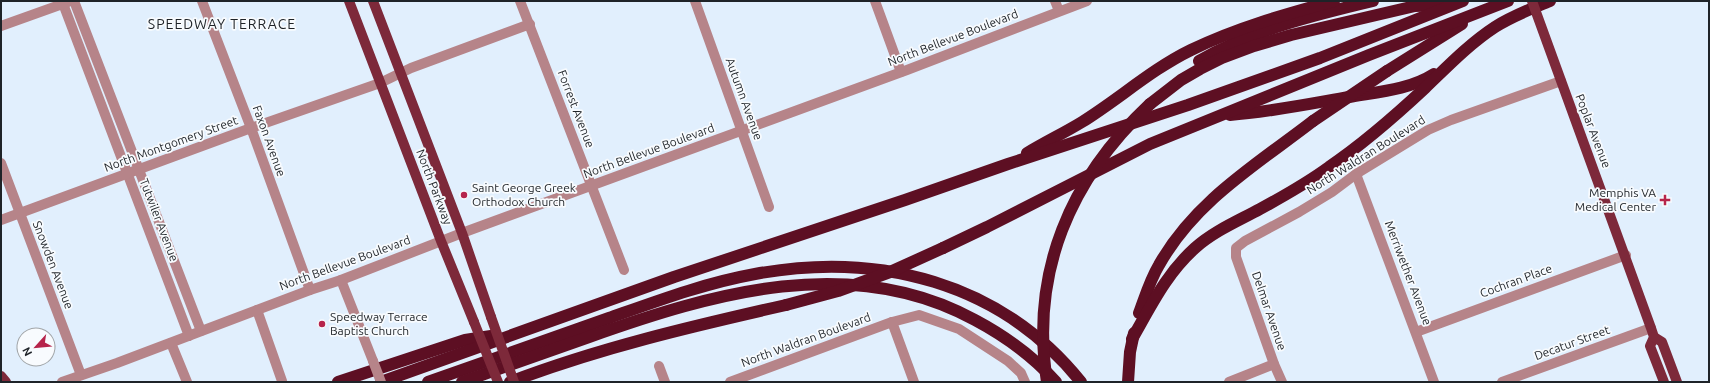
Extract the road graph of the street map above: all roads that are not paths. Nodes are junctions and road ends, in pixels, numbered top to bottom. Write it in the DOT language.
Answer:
graph roads {
  1 [pos="202,1"];
  2 [pos="349,1"];
  3 [pos="373,1"];
  4 [pos="520,1"];
  5 [pos="695,1"];
  6 [pos="874,1"];
  7 [pos="1055,1"];
  8 [pos="1087,1"];
  9 [pos="1334,1"];
  10 [pos="1373,1"];
  11 [pos="1508,1"];
  12 [pos="1532,1"];
  13 [pos="1550,1"];
  14 [pos="68,2"];
  15 [pos="1458,3"];
  16 [pos="1059,11"];
  17 [pos="1479,12"];
  18 [pos="530,24"];
  19 [pos="1,26"];
  20 [pos="1198,66"];
  21 [pos="1443,70"];
  22 [pos="901,72"];
  23 [pos="400,73"];
  24 [pos="1560,82"];
  25 [pos="380,83"];
  26 [pos="1219,115"];
  27 [pos="251,128"];
  28 [pos="742,130"];
  29 [pos="1,163"];
  30 [pos="1008,164"];
  31 [pos="139,169"];
  32 [pos="128,174"];
  33 [pos="1356,174"];
  34 [pos="591,186"];
  35 [pos="769,207"];
  36 [pos="20,213"];
  37 [pos="1,220"];
  38 [pos="462,233"];
  39 [pos="441,241"];
  40 [pos="1236,248"];
  41 [pos="1626,255"];
  42 [pos="624,270"];
  43 [pos="341,280"];
  44 [pos="310,290"];
  45 [pos="257,310"];
  46 [pos="892,322"];
  47 [pos="200,331"];
  48 [pos="520,331"];
  49 [pos="1416,332"];
  50 [pos="1652,332"];
  51 [pos="189,336"];
  52 [pos="1132,340"];
  53 [pos="171,343"];
  54 [pos="1274,364"];
  55 [pos="658,366"];
  56 [pos="1,376"];
  57 [pos="81,376"];
  58 [pos="282,381"];
  59 [pos="6,382"];
  60 [pos="62,382"];
  61 [pos="187,382"];
  62 [pos="338,382"];
  63 [pos="381,382"];
  64 [pos="428,382"];
  65 [pos="462,382"];
  66 [pos="498,382"];
  67 [pos="510,382"];
  68 [pos="514,382"];
  69 [pos="665,382"];
  70 [pos="730,382"];
  71 [pos="914,382"];
  72 [pos="1025,382"];
  73 [pos="1047,382"];
  74 [pos="1056,382"];
  75 [pos="1081,382"];
  76 [pos="1128,382"];
  77 [pos="1229,382"];
  78 [pos="1282,382"];
  79 [pos="1434,382"];
  80 [pos="1502,382"];
  81 [pos="1664,382"];
  82 [pos="1677,382"];
  1 -- 27 [label="street, Faxon Avenue"];
  2 -- 25 [label="main road, North Parkway"];
  3 -- 23 [label="main road, North Parkway"];
  4 -- 18 [label="street, Forrest Avenue"];
  5 -- 28 [label="street, Autumn Avenue"];
  6 -- 22 [label="street"];
  7 -- 16 [label="street"];
  8 -- 16 [label="street, North Bellevue Boulevard"];
  9 -- 30 [label="highway"];
  10 -- 20 [label="highway"];
  11 -- 17 [label="highway"];
  12 -- 24 [label="main road, Poplar Avenue, bridge"];
  13 -- 21 [label="highway"];
  14 -- 19 [label="street"];
  14 -- 31 [label="street, Tutwiler Avenue"];
  14 -- 32 [label="street, Tutwiler Avenue"];
  15 -- 20 [label="highway"];
  15 -- 30 [label="highway"];
  16 -- 22 [label="street, North Bellevue Boulevard"];
  17 -- 26 [label="highway"];
  17 -- 52 [label="highway, bridge"];
  18 -- 23 [label="street, North Montgomery Street"];
  18 -- 34 [label="street, Forrest Avenue"];
  20 -- 73 [label="highway, bridge"];
  21 -- 26 [label="highway"];
  21 -- 52 [label="highway"];
  22 -- 28 [label="street, North Bellevue Boulevard"];
  23 -- 25 [label="street, North Montgomery Street"];
  23 -- 38 [label="main road, North Parkway"];
  24 -- 33 [label="street, North Waldran Boulevard"];
  24 -- 41 [label="main road, Poplar Avenue"];
  25 -- 27 [label="street, North Montgomery Street"];
  25 -- 39 [label="main road, North Parkway"];
  26 -- 67 [label="highway, bridge"];
  27 -- 31 [label="street, North Montgomery Street"];
  27 -- 44 [label="street, Faxon Avenue"];
  28 -- 34 [label="street, North Bellevue Boulevard"];
  28 -- 35 [label="street, Autumn Avenue"];
  29 -- 36 [label="street, Snowden Avenue"];
  30 -- 48 [label="highway"];
  31 -- 32 [label="street, North Montgomery Street"];
  31 -- 47 [label="street, Tutwiler Avenue"];
  32 -- 36 [label="street, North Montgomery Street"];
  32 -- 51 [label="street, Tutwiler Avenue"];
  33 -- 40 [label="street, North Waldran Boulevard"];
  33 -- 49 [label="street, Merriwether Avenue"];
  34 -- 38 [label="street, North Bellevue Boulevard"];
  34 -- 42 [label="street, Forrest Avenue"];
  36 -- 37 [label="street, North Montgomery Street"];
  36 -- 57 [label="street, Snowden Avenue"];
  38 -- 39 [label="street, North Bellevue Boulevard"];
  38 -- 68 [label="main road, North Parkway, bridge"];
  39 -- 43 [label="street, North Bellevue Boulevard"];
  39 -- 66 [label="main road, North Parkway, bridge"];
  40 -- 54 [label="street, Delmar Avenue"];
  41 -- 49 [label="street, Cochran Place"];
  41 -- 50 [label="main road, Poplar Avenue"];
  43 -- 44 [label="street, North Bellevue Boulevard"];
  43 -- 63 [label="street, bridge"];
  44 -- 45 [label="street, North Bellevue Boulevard"];
  45 -- 47 [label="street, North Bellevue Boulevard"];
  45 -- 58 [label="street"];
  46 -- 70 [label="street, North Waldran Boulevard"];
  46 -- 71 [label="street"];
  46 -- 72 [label="street, North Waldran Boulevard"];
  47 -- 51 [label="street, North Bellevue Boulevard"];
  48 -- 62 [label="highway"];
  48 -- 63 [label="highway"];
  49 -- 79 [label="street, Merriwether Avenue"];
  50 -- 80 [label="street, Decatur Street"];
  50 -- 81 [label="main road, Poplar Avenue"];
  50 -- 82 [label="main road, Poplar Avenue"];
  51 -- 53 [label="street, North Bellevue Boulevard"];
  52 -- 76 [label="highway"];
  53 -- 57 [label="street, North Bellevue Boulevard"];
  53 -- 61 [label="street"];
  54 -- 77 [label="street"];
  54 -- 78 [label="street, Delmar Avenue"];
  55 -- 69 [label="street"];
  56 -- 59 [label="main road"];
  57 -- 60 [label="street, North Bellevue Boulevard"];
  64 -- 75 [label="highway"];
  65 -- 74 [label="highway"];
}
